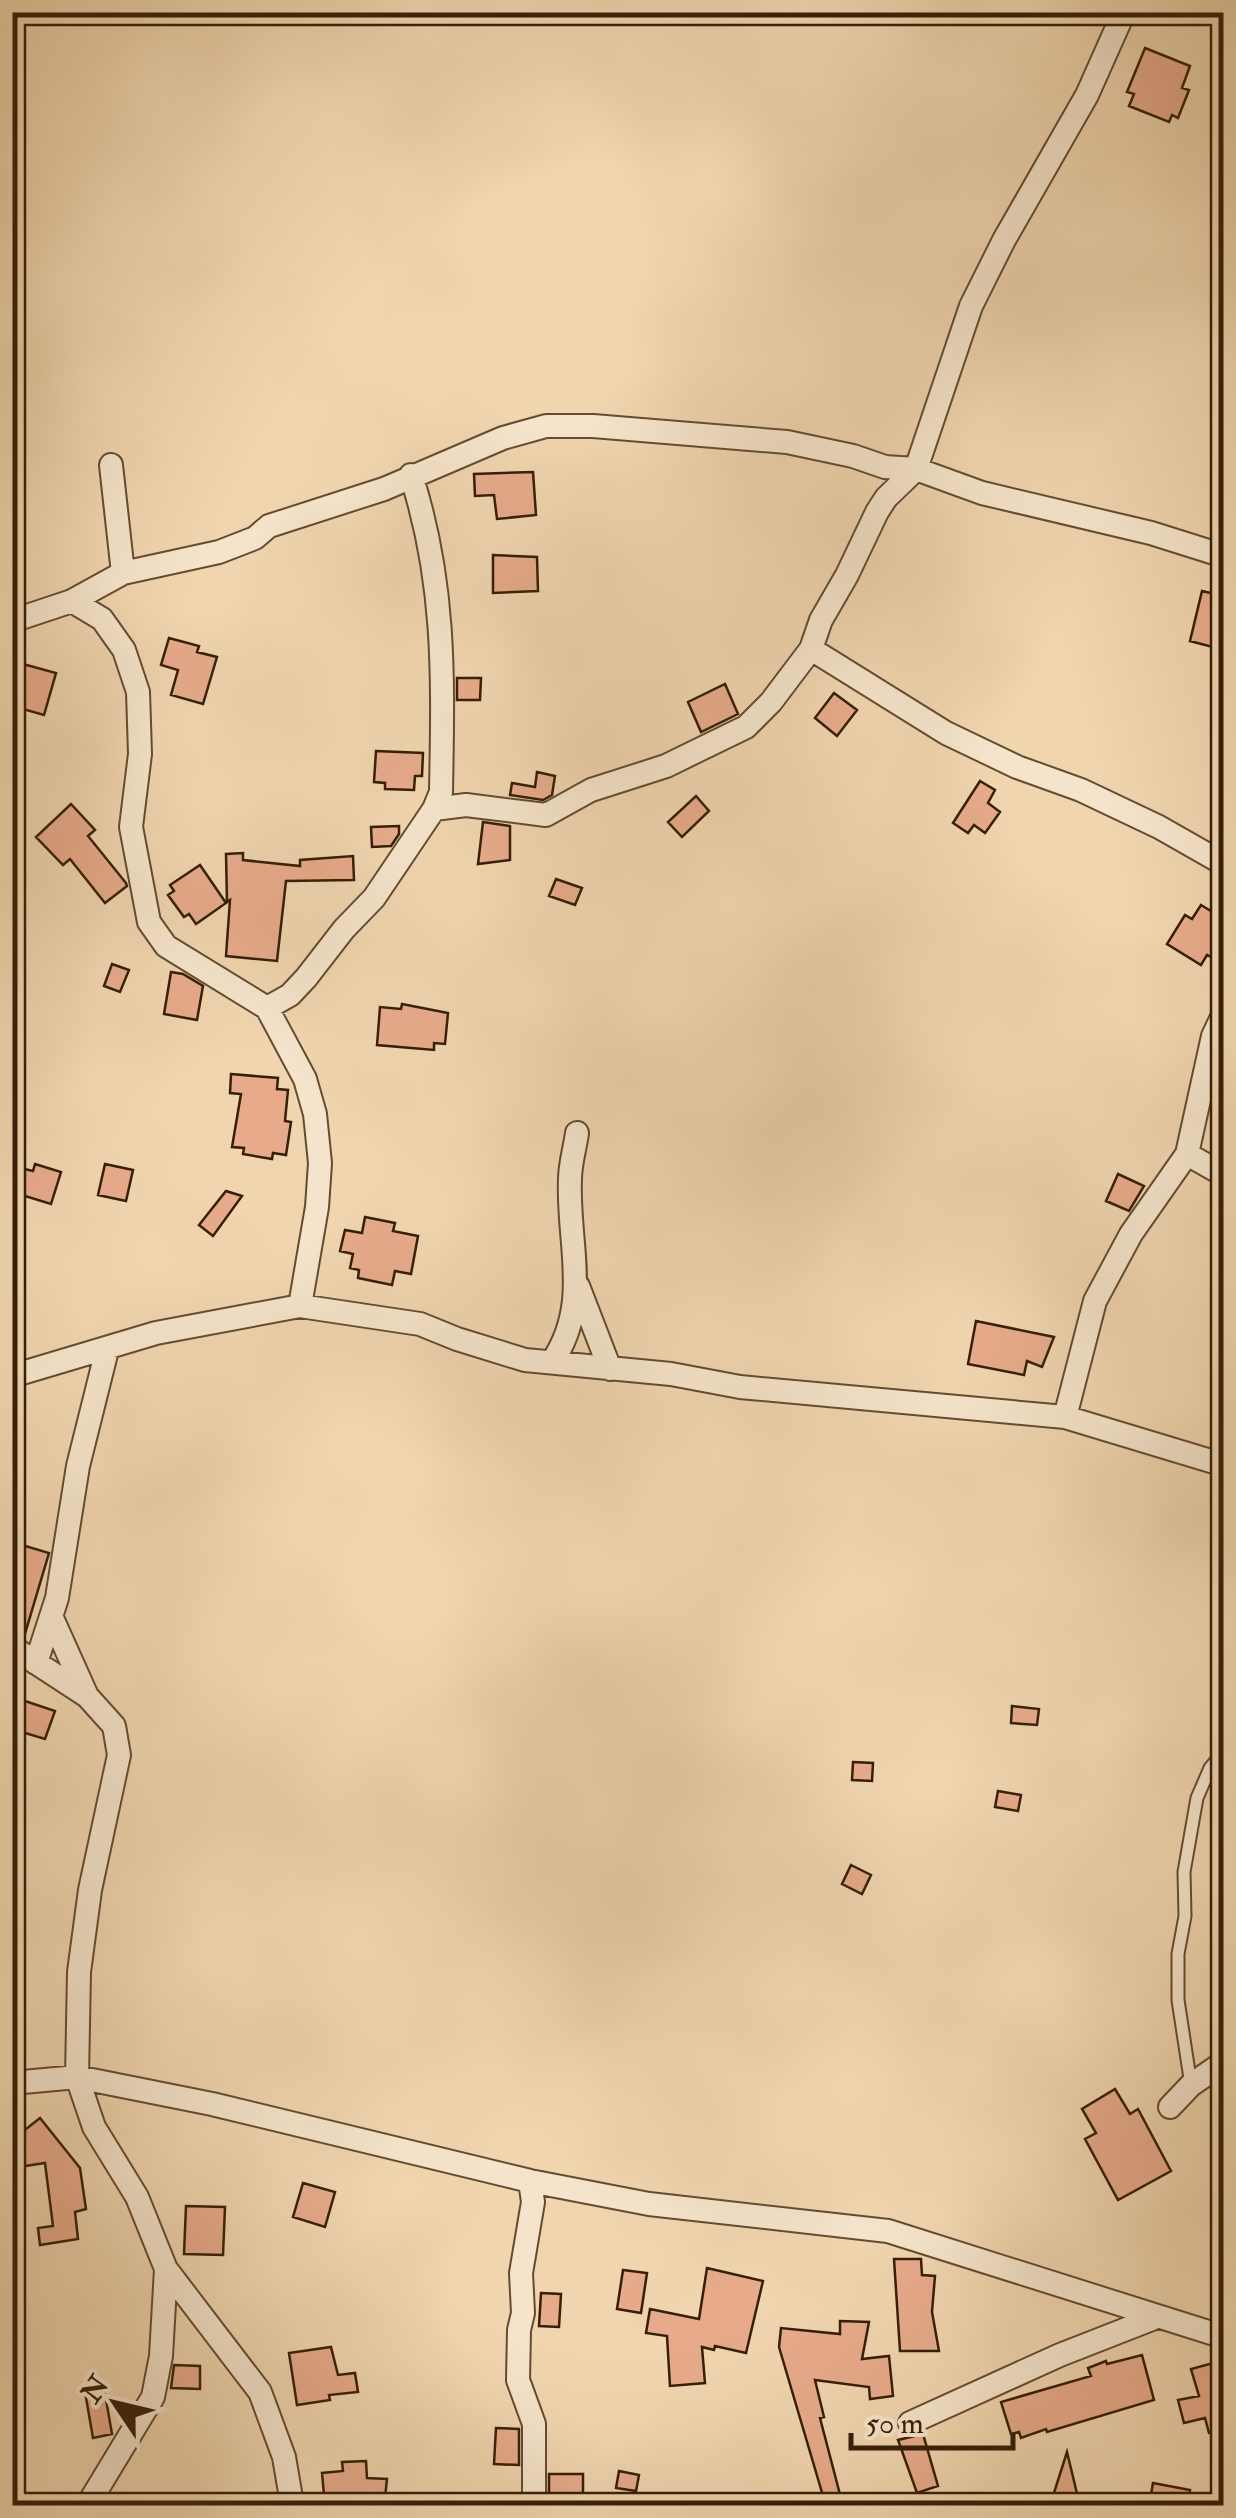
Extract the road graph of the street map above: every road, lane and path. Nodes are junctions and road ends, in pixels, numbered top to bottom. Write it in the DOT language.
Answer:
graph roads {
  1 [pos="1124,12"];
  2 [pos="112,464"];
  3 [pos="916,469"];
  4 [pos="411,475"];
  5 [pos="1224,556"];
  6 [pos="123,573"];
  7 [pos="82,596"];
  8 [pos="12,621"];
  9 [pos="812,649"];
  10 [pos="434,809"];
  11 [pos="1224,864"];
  12 [pos="267,1008"];
  13 [pos="1224,1014"];
  14 [pos="578,1133"];
  15 [pos="1187,1154"];
  16 [pos="1224,1174"];
  17 [pos="578,1286"];
  18 [pos="300,1306"];
  19 [pos="106,1350"];
  20 [pos="552,1362"];
  21 [pos="610,1369"];
  22 [pos="12,1376"];
  23 [pos="1065,1416"];
  24 [pos="1224,1465"];
  25 [pos="52,1618"];
  26 [pos="12,1647"];
  27 [pos="36,1663"];
  28 [pos="87,1696"];
  29 [pos="1224,1751"];
  30 [pos="1224,2062"];
  31 [pos="77,2077"];
  32 [pos="12,2082"];
  33 [pos="1191,2084"];
  34 [pos="1170,2106"];
  35 [pos="530,2181"];
  36 [pos="166,2269"];
  37 [pos="1153,2315"];
  38 [pos="1224,2337"];
  39 [pos="910,2423"];
  40 [pos="88,2506"];
  41 [pos="295,2506"];
  42 [pos="534,2506"];
  1 -- 3 [label="street"];
  2 -- 6 [label="street"];
  3 -- 4 [label="street"];
  3 -- 5 [label="street"];
  3 -- 9 [label="street"];
  4 -- 6 [label="street"];
  4 -- 10 [label="street"];
  6 -- 7 [label="street"];
  7 -- 8 [label="street"];
  7 -- 12 [label="street"];
  9 -- 10 [label="street"];
  9 -- 11 [label="street"];
  10 -- 12 [label="street"];
  12 -- 18 [label="street"];
  13 -- 15 [label="street"];
  14 -- 17 [label="street"];
  15 -- 16 [label="street"];
  15 -- 23 [label="street"];
  17 -- 20 [label="street"];
  17 -- 21 [label="street"];
  18 -- 19 [label="street"];
  18 -- 20 [label="street"];
  19 -- 22 [label="street"];
  19 -- 25 [label="street"];
  20 -- 21 [label="street"];
  21 -- 23 [label="street"];
  23 -- 24 [label="street"];
  25 -- 27 [label="street"];
  25 -- 28 [label="street"];
  26 -- 27 [label="street"];
  27 -- 28 [label="street"];
  28 -- 31 [label="street"];
  29 -- 33 [label="lane"];
  30 -- 33 [label="street"];
  31 -- 32 [label="street"];
  31 -- 35 [label="street"];
  31 -- 36 [label="street"];
  33 -- 34 [label="street"];
  35 -- 37 [label="street"];
  35 -- 42 [label="street"];
  36 -- 40 [label="street"];
  36 -- 41 [label="street"];
  37 -- 38 [label="street"];
  37 -- 39 [label="street"];
}
